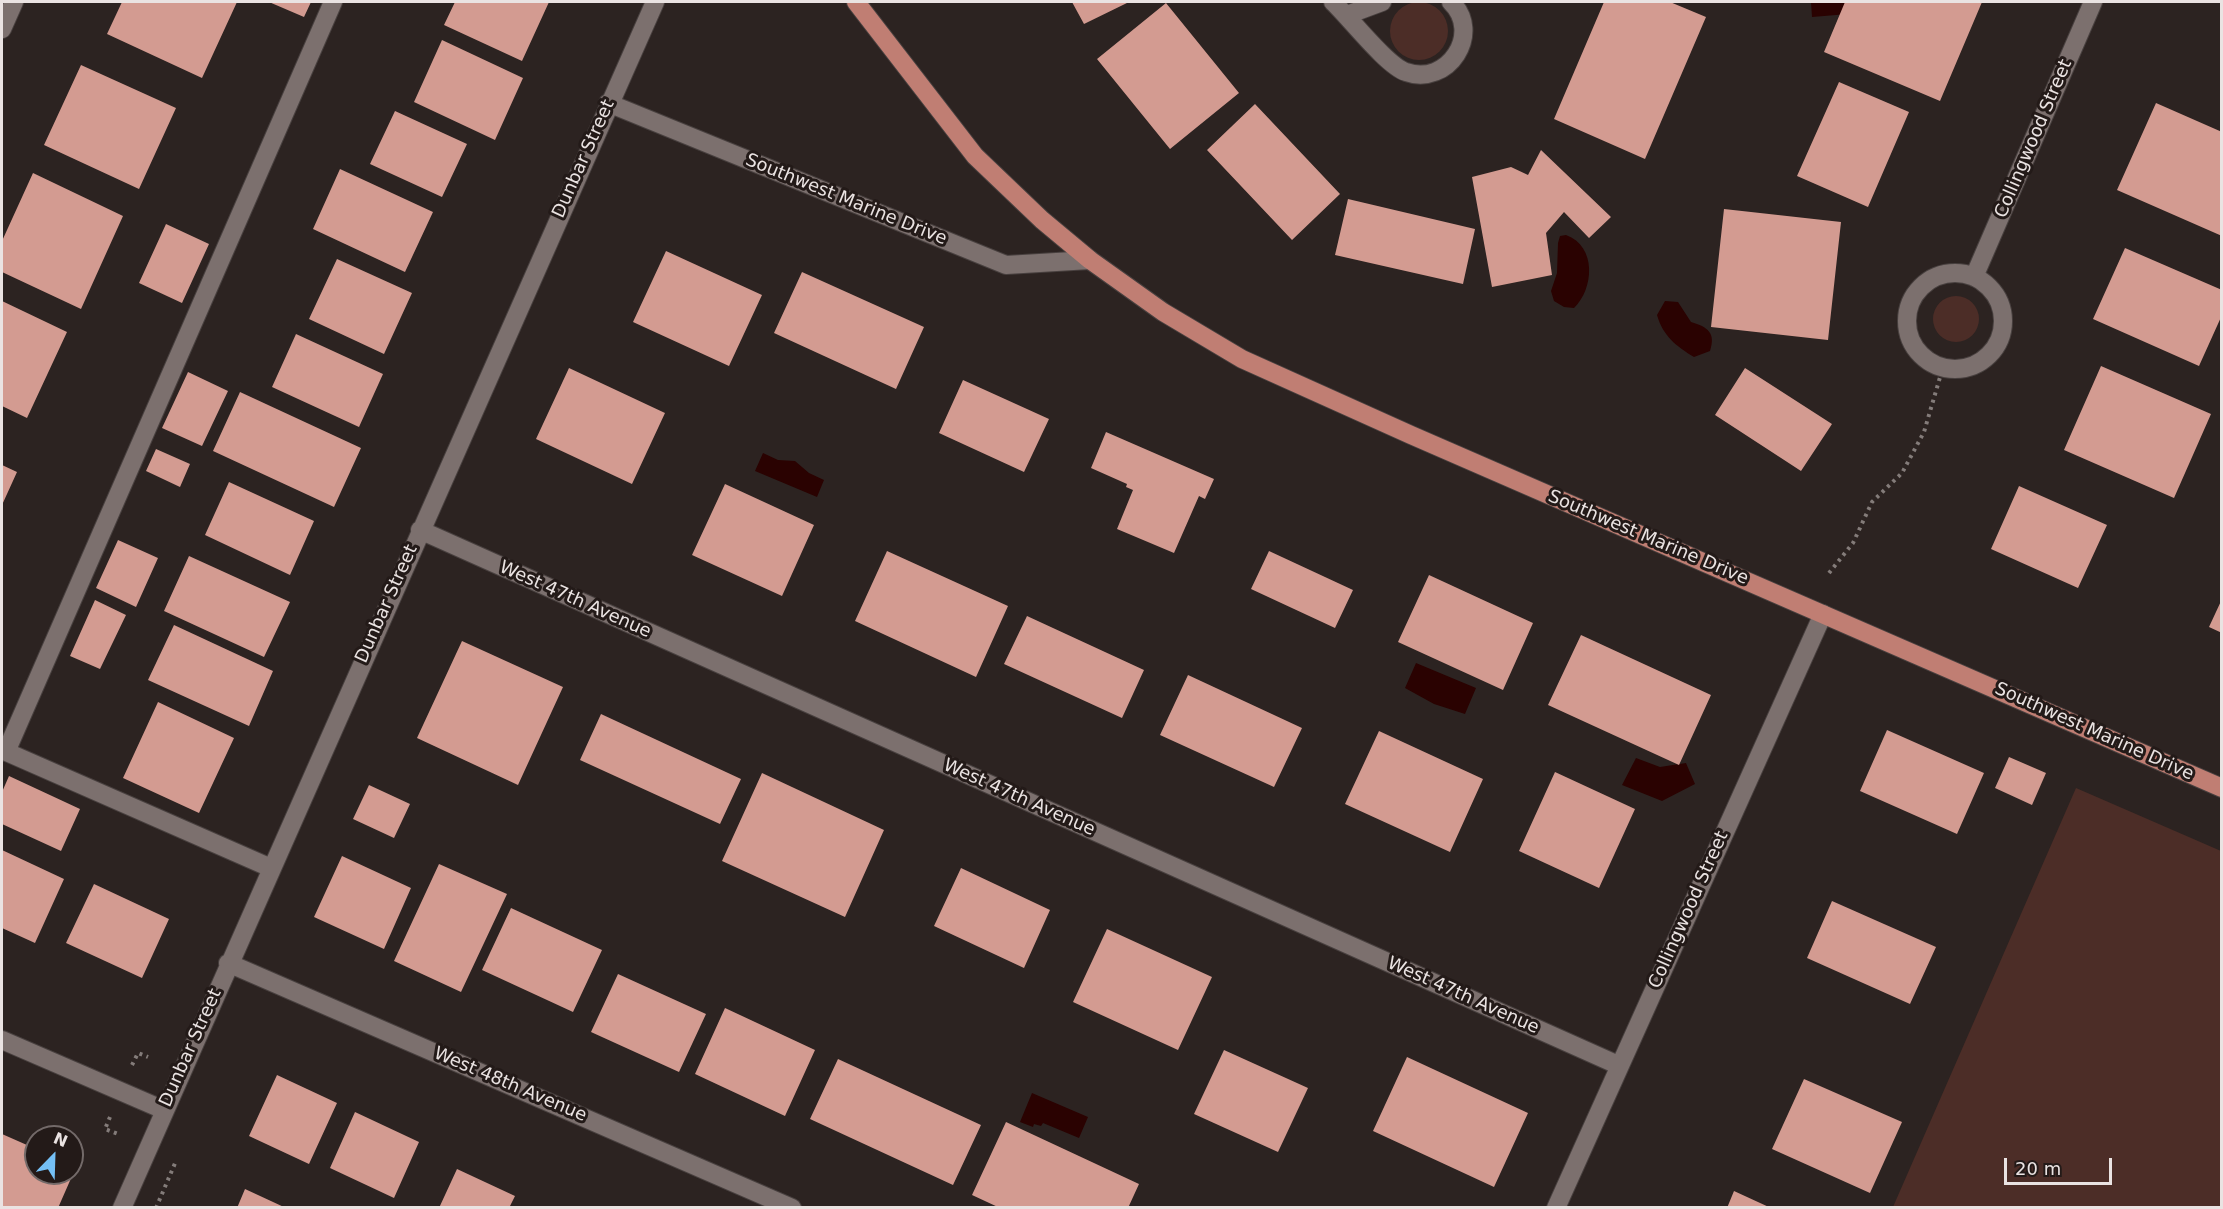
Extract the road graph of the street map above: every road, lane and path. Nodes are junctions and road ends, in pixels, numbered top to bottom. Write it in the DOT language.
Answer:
graph roads {
  1 [pos="14,2"];
  2 [pos="333,2"];
  3 [pos="655,2"];
  4 [pos="856,2"];
  5 [pos="1333,2"];
  6 [pos="1382,2"];
  7 [pos="1451,2"];
  8 [pos="2093,2"];
  9 [pos="1347,15"];
  10 [pos="2,29"];
  11 [pos="608,103"];
  12 [pos="1090,260"];
  13 [pos="1974,277"];
  14 [pos="1943,368"];
  15 [pos="420,530"];
  16 [pos="1829,573"];
  17 [pos="1823,614"];
  18 [pos="4,751"];
  19 [pos="2222,788"];
  20 [pos="271,868"];
  21 [pos="228,963"];
  22 [pos="2,1040"];
  23 [pos="148,1057"];
  24 [pos="132,1065"];
  25 [pos="1618,1065"];
  26 [pos="164,1110"];
  27 [pos="111,1116"];
  28 [pos="118,1134"];
  29 [pos="177,1160"];
  30 [pos="122,1208"];
  31 [pos="156,1208"];
  32 [pos="792,1208"];
  33 [pos="1556,1208"];
  1 -- 10 [label="street"];
  2 -- 18 [label="street"];
  3 -- 11 [label="street, Dunbar Street"];
  4 -- 12 [label="main road, Southwest Marine Drive"];
  5 -- 9 [label="street"];
  6 -- 9 [label="street"];
  7 -- 9 [label="street"];
  8 -- 13 [label="street, Collingwood Street"];
  11 -- 12 [label="street, Southwest Marine Drive"];
  11 -- 15 [label="street, Dunbar Street"];
  12 -- 17 [label="main road, Southwest Marine Drive"];
  13 -- 14 [label="street"];
  13 -- 14 [label="street"];
  14 -- 16 [label="path"];
  15 -- 20 [label="street, Dunbar Street"];
  15 -- 25 [label="street, West 47th Avenue"];
  17 -- 19 [label="main road, Southwest Marine Drive"];
  17 -- 25 [label="street, Collingwood Street"];
  18 -- 20 [label="street"];
  20 -- 21 [label="street, Dunbar Street"];
  21 -- 26 [label="street, Dunbar Street"];
  21 -- 32 [label="street, West 48th Avenue"];
  22 -- 26 [label="street"];
  23 -- 24 [label="path"];
  25 -- 33 [label="street, Collingwood Street"];
  26 -- 30 [label="street, Dunbar Street"];
  27 -- 28 [label="path"];
  29 -- 31 [label="path"];
}
